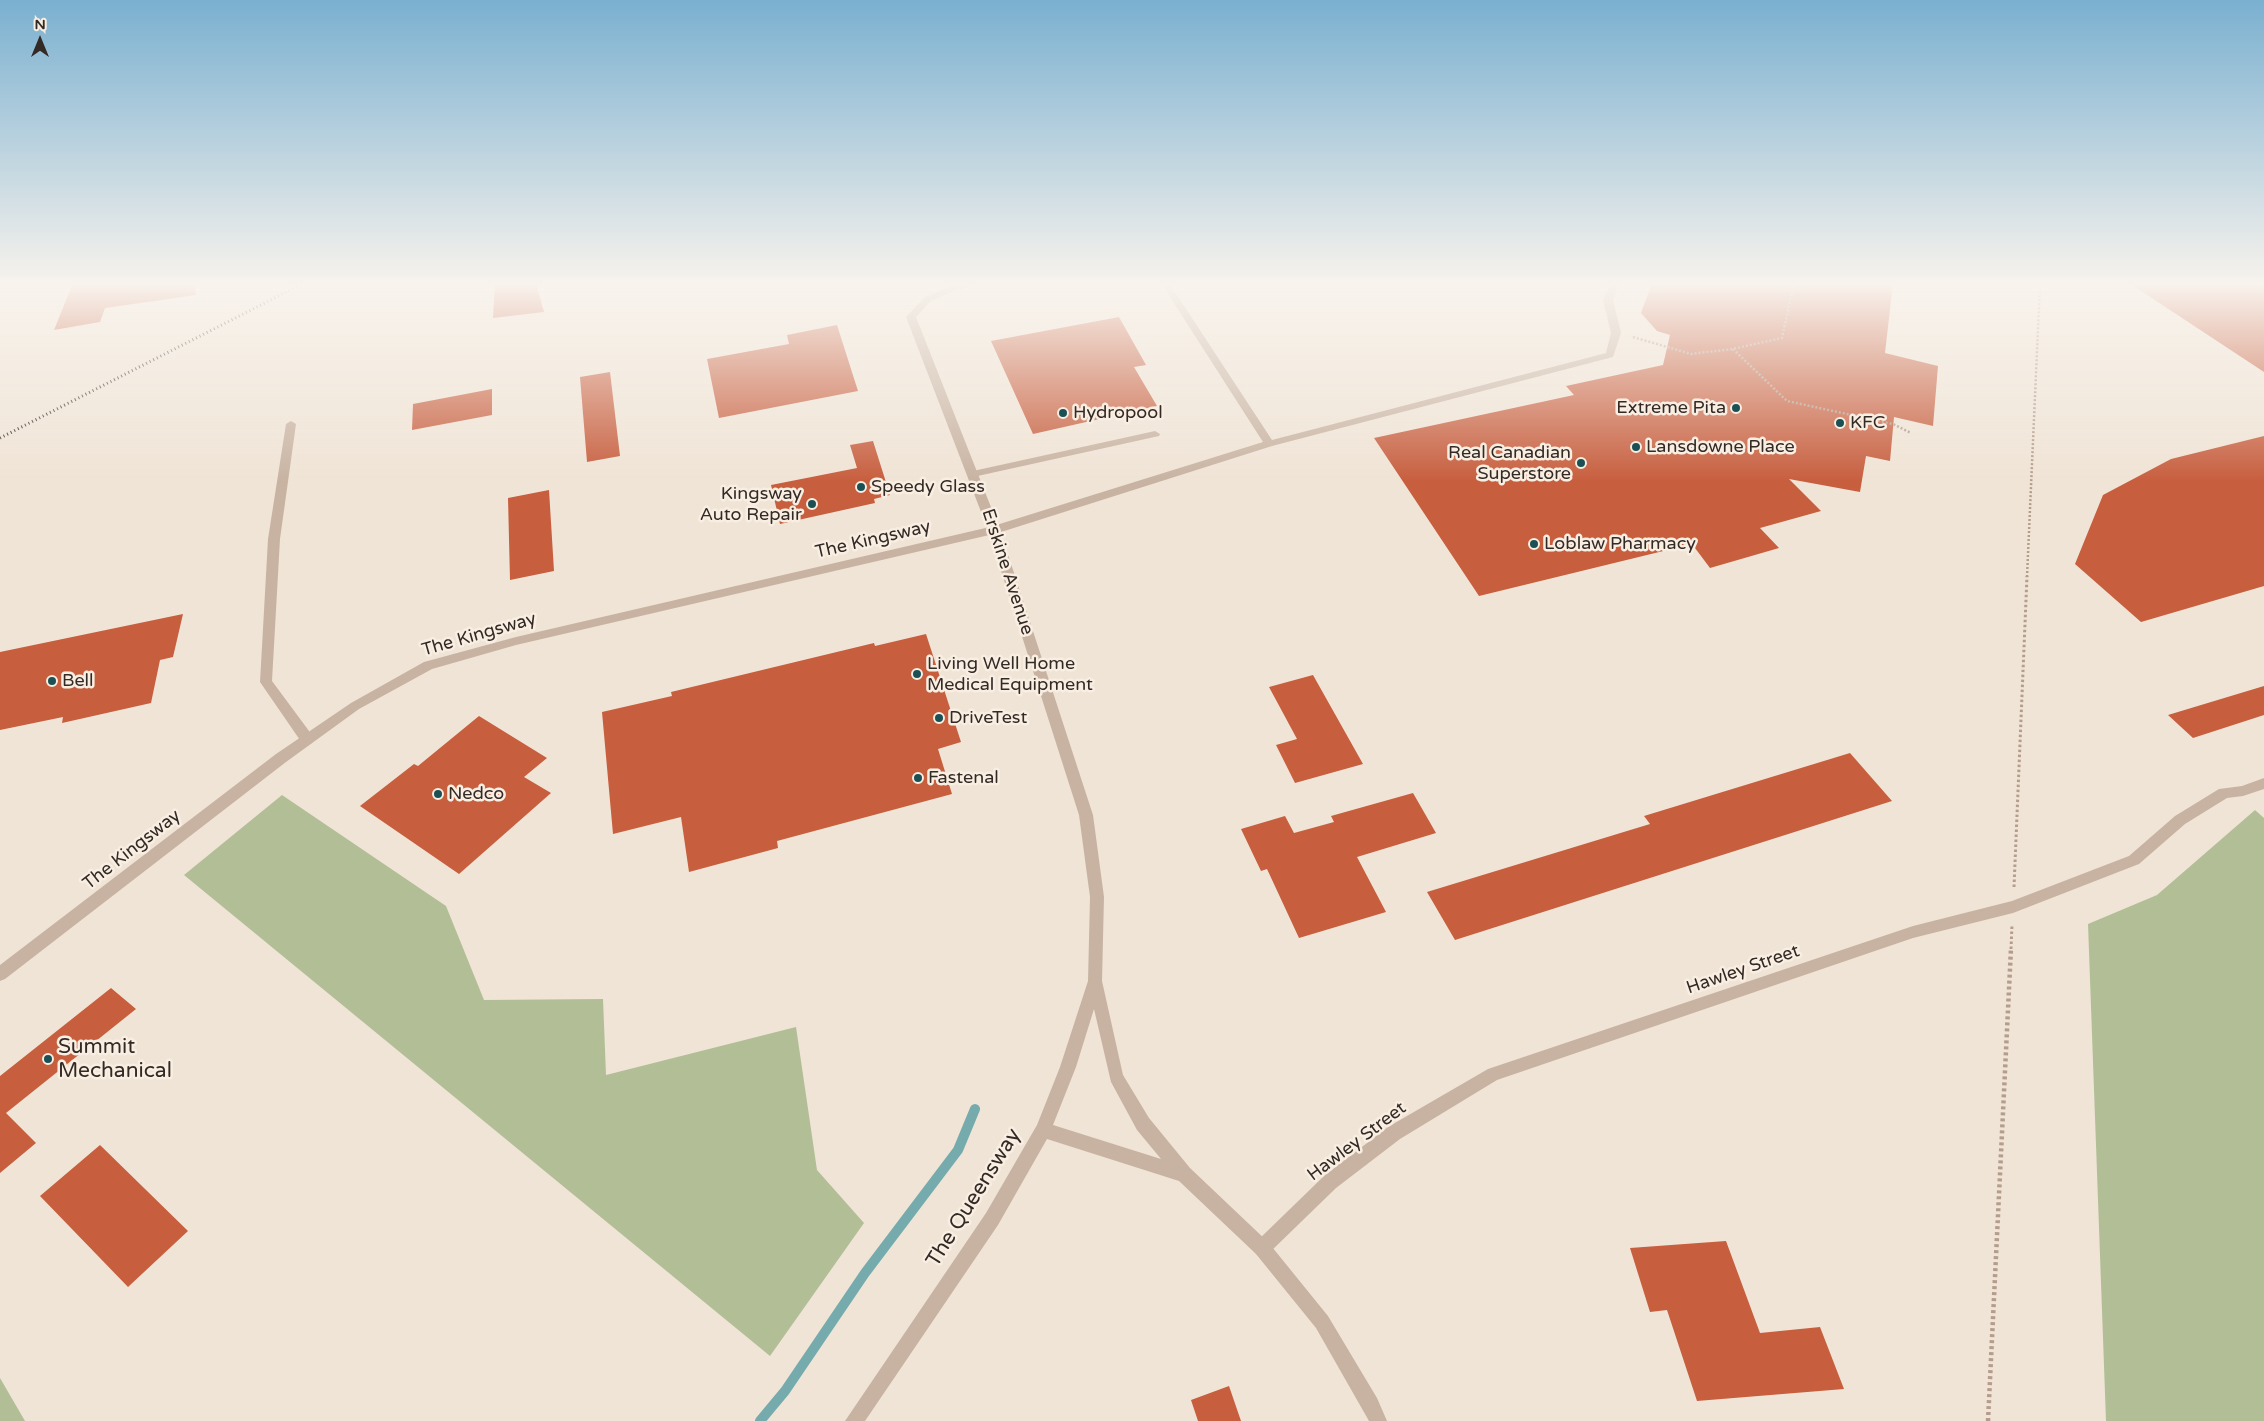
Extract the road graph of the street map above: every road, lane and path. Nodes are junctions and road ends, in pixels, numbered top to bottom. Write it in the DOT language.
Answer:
graph roads {
  1 [pos="924,349"];
  2 [pos="1208,349"];
  3 [pos="1612,349"];
  4 [pos="1674,349"];
  5 [pos="1729,349"];
  6 [pos="1732,349"];
  7 [pos="2037,349"];
  8 [pos="291,424"];
  9 [pos="1911,433"];
  10 [pos="1155,434"];
  11 [pos="1269,444"];
  12 [pos="973,474"];
  13 [pos="994,530"];
  14 [pos="308,739"];
  15 [pos="2264,782"];
  16 [pos="2013,908"];
  17 [pos="0,974"];
  18 [pos="1095,980"];
  19 [pos="1043,1130"];
  20 [pos="1184,1174"];
  21 [pos="1262,1248"];
  22 [pos="854,1421"];
  23 [pos="1378,1421"];
  24 [pos="1988,1421"];
  1 -- 12 [label="street, Erskine Avenue"];
  2 -- 11 [label="street"];
  3 -- 11 [label="street, The Kingsway"];
  4 -- 5 [label="path"];
  6 -- 9 [label="path"];
  7 -- 16 [label="path"];
  8 -- 14 [label="street"];
  10 -- 12 [label="street"];
  11 -- 13 [label="street, The Kingsway"];
  12 -- 13 [label="street, Erskine Avenue"];
  13 -- 14 [label="street, The Kingsway"];
  13 -- 18 [label="street, Erskine Avenue"];
  14 -- 17 [label="street, The Kingsway"];
  15 -- 16 [label="street, Hawley Street"];
  16 -- 21 [label="street, Hawley Street"];
  16 -- 24 [label="path"];
  18 -- 19 [label="street, The Queensway"];
  18 -- 20 [label="street"];
  19 -- 20 [label="street"];
  19 -- 22 [label="street, The Queensway"];
  20 -- 21 [label="street"];
  21 -- 23 [label="street"];
}
